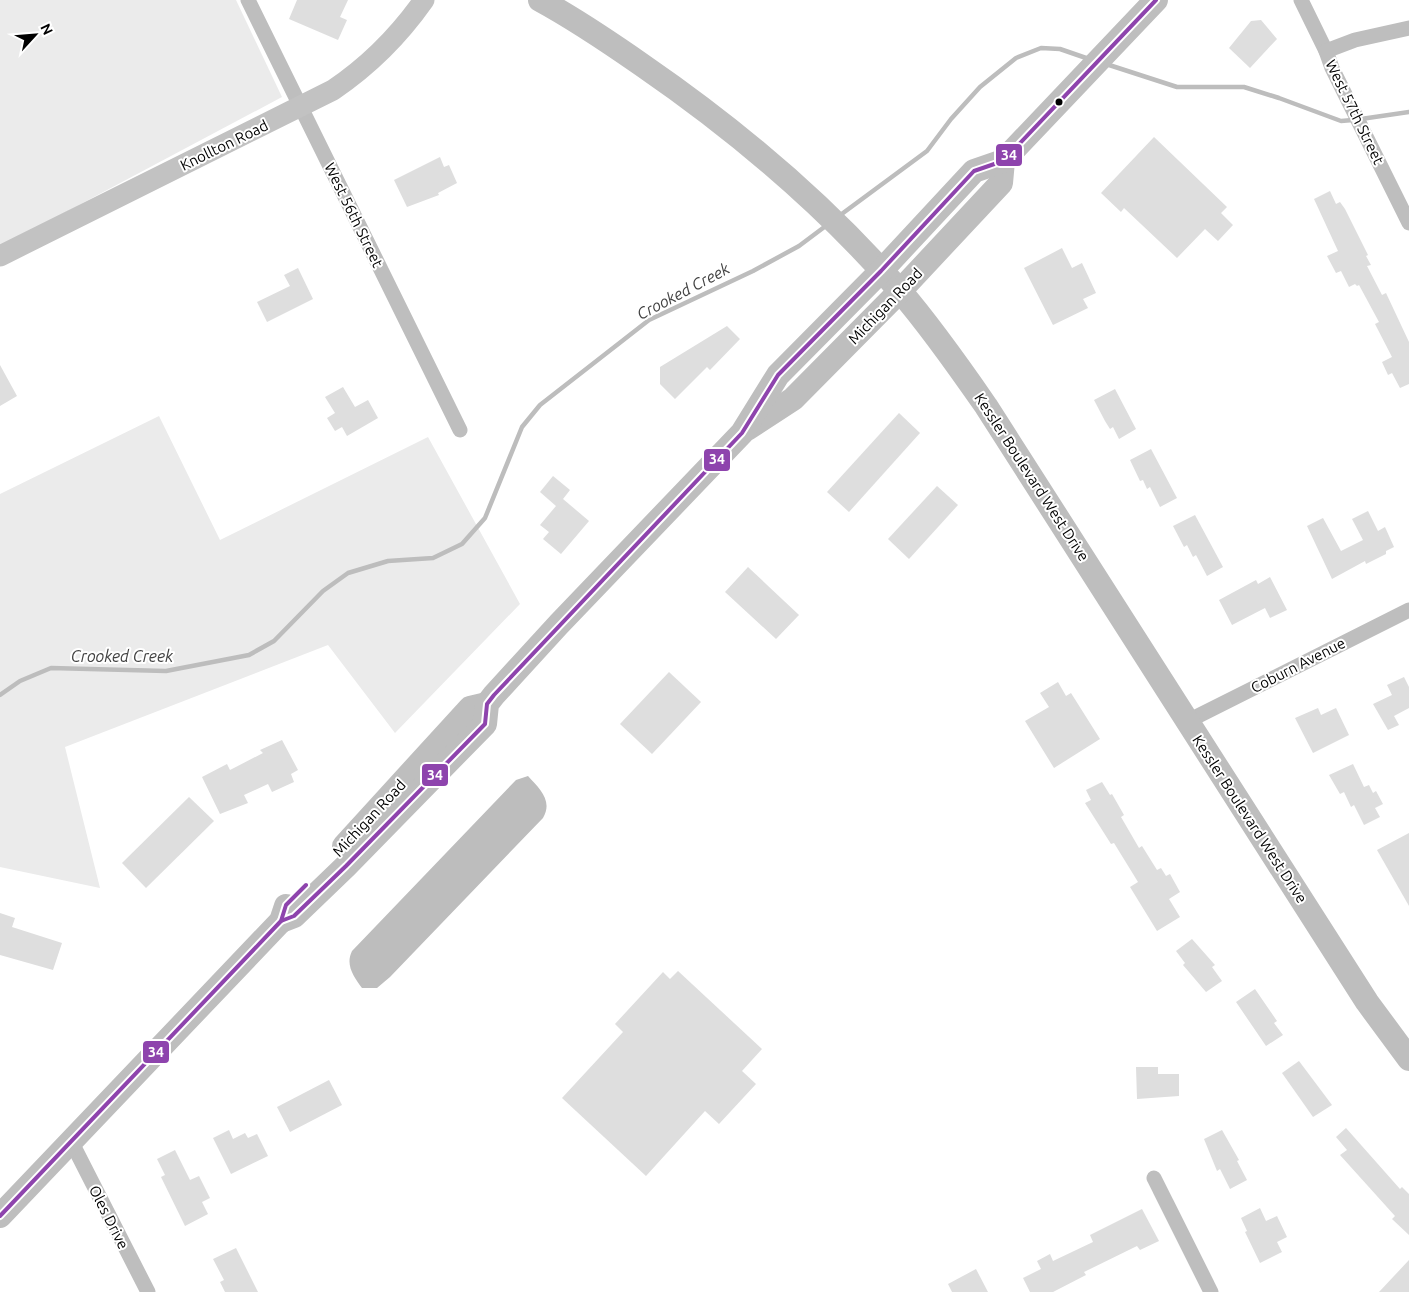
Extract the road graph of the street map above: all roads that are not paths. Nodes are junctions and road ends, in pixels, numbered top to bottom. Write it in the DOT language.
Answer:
graph roads {
  1 [pos="248,0"];
  2 [pos="424,0"];
  3 [pos="540,0"];
  4 [pos="1301,0"];
  5 [pos="1151,6"];
  6 [pos="1409,28"];
  7 [pos="1326,51"];
  8 [pos="301,107"];
  9 [pos="1003,161"];
  10 [pos="1409,223"];
  11 [pos="0,256"];
  12 [pos="881,271"];
  13 [pos="900,291"];
  14 [pos="460,430"];
  15 [pos="742,433"];
  16 [pos="1409,610"];
  17 [pos="1188,721"];
  18 [pos="1409,1059"];
  19 [pos="71,1141"];
  20 [pos="1154,1178"];
  21 [pos="0,1216"];
  22 [pos="148,1292"];
  23 [pos="1211,1292"];
  1 -- 8 [label="street, West 56th Street"];
  2 -- 8 [label="street, Knollton Road"];
  3 -- 12 [label="main road, Kessler Boulevard West Drive"];
  4 -- 7 [label="street, West 57th Street"];
  5 -- 9 [label="main road, Michigan Road"];
  6 -- 7 [label="street"];
  7 -- 10 [label="street, West 57th Street"];
  8 -- 11 [label="street, Knollton Road"];
  8 -- 14 [label="street, West 56th Street"];
  9 -- 12 [label="main road, Michigan Road"];
  9 -- 13 [label="main road, Michigan Road"];
  12 -- 13 [label="main road, Kessler Boulevard West Drive"];
  12 -- 15 [label="main road, Michigan Road"];
  13 -- 15 [label="main road, Michigan Road"];
  13 -- 17 [label="main road, Kessler Boulevard West Drive"];
  15 -- 19 [label="main road, Michigan Road"];
  16 -- 17 [label="street, Coburn Avenue"];
  17 -- 18 [label="main road, Kessler Boulevard West Drive"];
  19 -- 21 [label="main road, Michigan Road"];
  19 -- 22 [label="street, Oles Drive"];
  20 -- 23 [label="street"];
}
